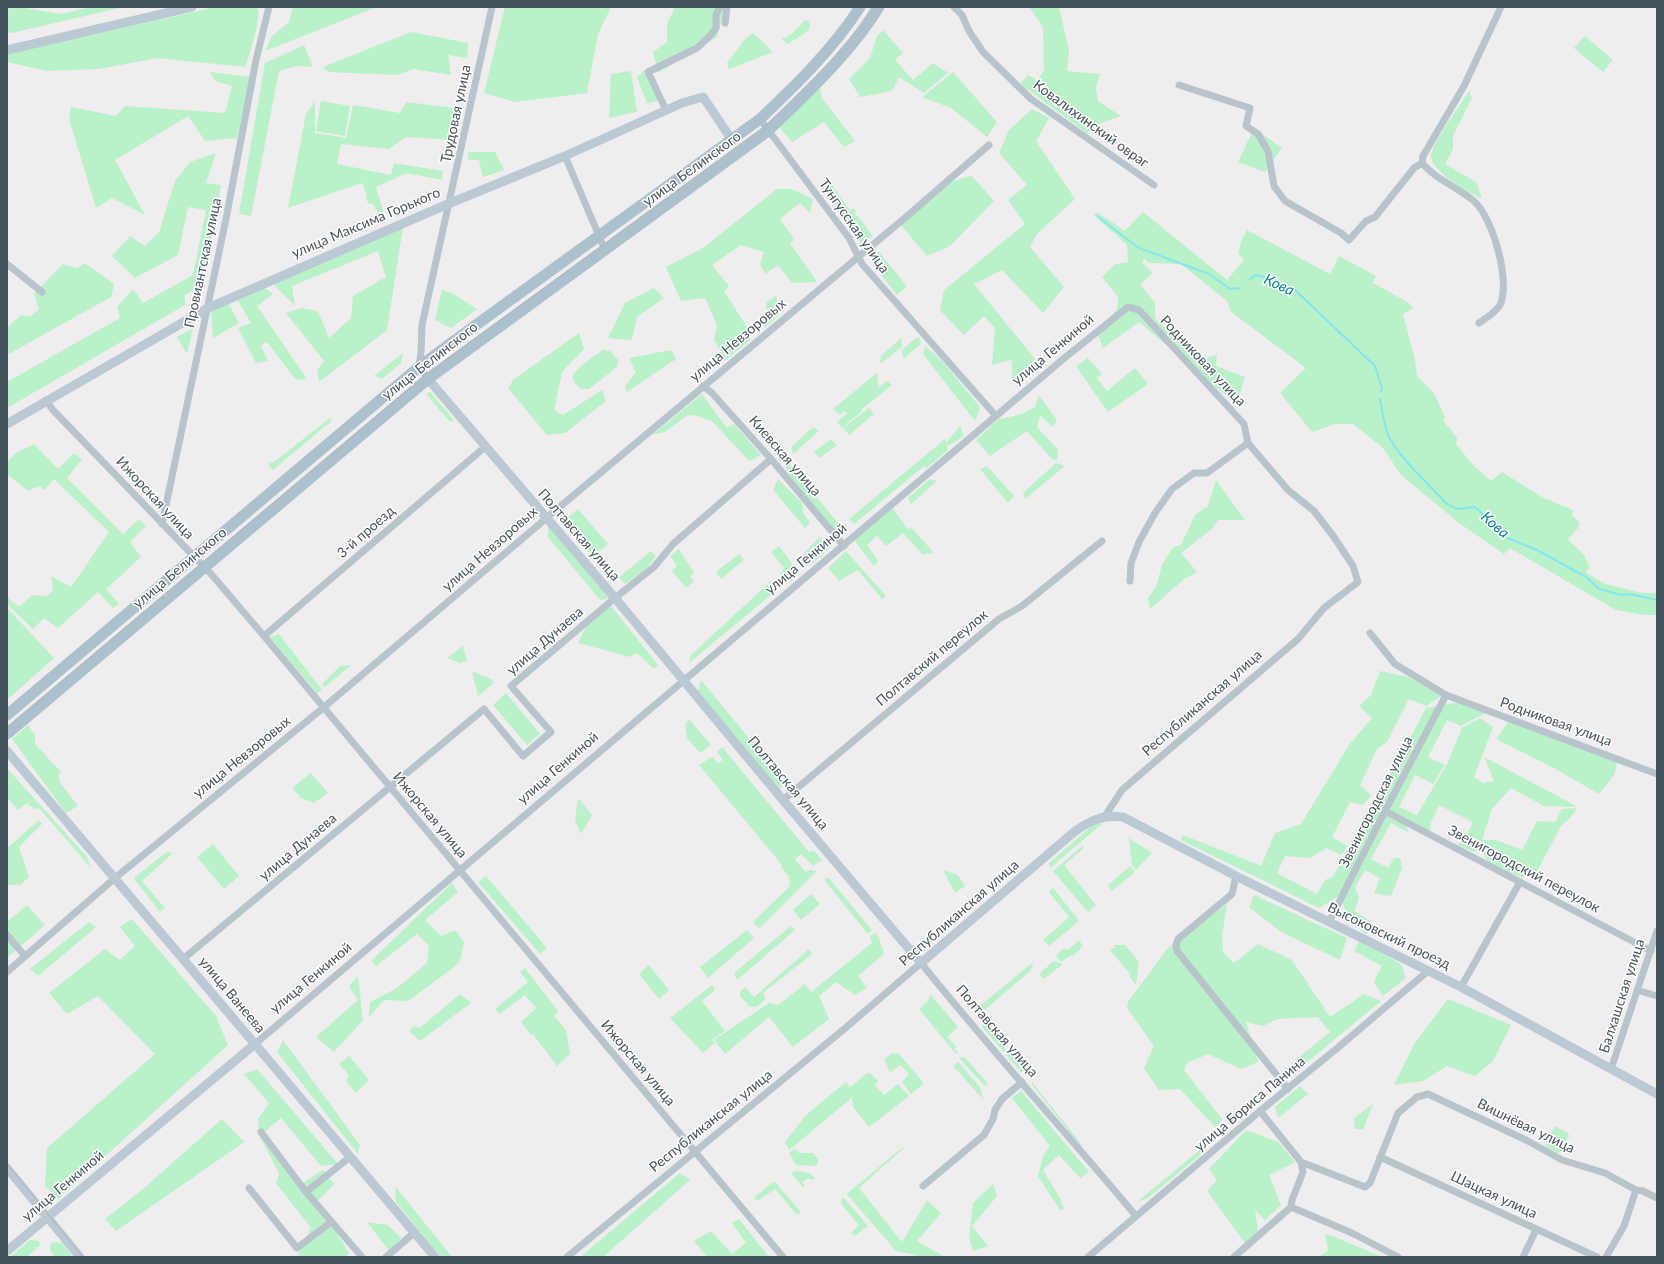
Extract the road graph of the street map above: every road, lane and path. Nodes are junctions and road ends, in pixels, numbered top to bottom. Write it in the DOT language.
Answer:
graph roads {
  1 [pos="192,7"];
  2 [pos="269,7"];
  3 [pos="492,7"];
  4 [pos="720,7"];
  5 [pos="727,7"];
  6 [pos="859,7"];
  7 [pos="879,7"];
  8 [pos="954,7"];
  9 [pos="1497,8"];
  10 [pos="725,23"];
  11 [pos="7,50"];
  12 [pos="1179,85"];
  13 [pos="666,110"];
  14 [pos="760,119"];
  15 [pos="768,131"];
  16 [pos="732,140"];
  17 [pos="989,145"];
  18 [pos="565,156"];
  19 [pos="1422,164"];
  20 [pos="1154,185"];
  21 [pos="448,204"];
  22 [pos="599,237"];
  23 [pos="605,250"];
  24 [pos="858,256"];
  25 [pos="7,264"];
  26 [pos="42,292"];
  27 [pos="1128,307"];
  28 [pos="208,308"];
  29 [pos="1479,323"];
  30 [pos="419,368"];
  31 [pos="428,379"];
  32 [pos="703,386"];
  33 [pos="46,400"];
  34 [pos="996,416"];
  35 [pos="7,424"];
  36 [pos="1248,443"];
  37 [pos="485,447"];
  38 [pos="771,460"];
  39 [pos="546,518"];
  40 [pos="162,524"];
  41 [pos="1102,541"];
  42 [pos="844,546"];
  43 [pos="194,558"];
  44 [pos="204,568"];
  45 [pos="1130,581"];
  46 [pos="1358,582"];
  47 [pos="615,598"];
  48 [pos="1370,633"];
  49 [pos="264,636"];
  50 [pos="683,681"];
  51 [pos="1446,695"];
  52 [pos="323,708"];
  53 [pos="7,715"];
  54 [pos="7,734"];
  55 [pos="7,751"];
  56 [pos="1657,774"];
  57 [pos="390,787"];
  58 [pos="783,800"];
  59 [pos="1385,810"];
  60 [pos="1105,816"];
  61 [pos="459,871"];
  62 [pos="1236,876"];
  63 [pos="115,878"];
  64 [pos="1520,882"];
  65 [pos="1329,922"];
  66 [pos="1657,932"];
  67 [pos="7,935"];
  68 [pos="1651,951"];
  69 [pos="25,956"];
  70 [pos="183,958"];
  71 [pos="921,963"];
  72 [pos="1428,971"];
  73 [pos="7,972"];
  74 [pos="1461,987"];
  75 [pos="1636,990"];
  76 [pos="1657,996"];
  77 [pos="255,1044"];
  78 [pos="1611,1069"];
  79 [pos="1022,1082"];
  80 [pos="1288,1089"];
  81 [pos="1657,1094"];
  82 [pos="1260,1111"];
  83 [pos="261,1132"];
  84 [pos="696,1152"];
  85 [pos="350,1156"];
  86 [pos="1380,1157"];
  87 [pos="1301,1162"];
  88 [pos="7,1168"];
  89 [pos="923,1186"];
  90 [pos="249,1188"];
  91 [pos="1636,1190"];
  92 [pos="306,1192"];
  93 [pos="1657,1198"];
  94 [pos="1291,1207"];
  95 [pos="1136,1216"];
  96 [pos="48,1218"];
  97 [pos="331,1222"];
  98 [pos="1536,1230"];
  99 [pos="415,1232"];
  100 [pos="7,1251"];
  101 [pos="1397,1256"];
  102 [pos="80,1257"];
  103 [pos="362,1257"];
  104 [pos="386,1257"];
  105 [pos="435,1257"];
  106 [pos="567,1257"];
  107 [pos="783,1257"];
  108 [pos="1088,1257"];
  109 [pos="1234,1257"];
  110 [pos="1524,1257"];
  111 [pos="1597,1257"];
  112 [pos="1606,1257"];
  1 -- 11 [label="street"];
  2 -- 28 [label="street, Провиантская улица"];
  3 -- 21 [label="street, Трудовая улица"];
  4 -- 13 [label="street"];
  5 -- 10 [label="street"];
  6 -- 14 [label="main road, улица Белинского"];
  7 -- 15 [label="main road, улица Белинского"];
  8 -- 20 [label="street, Ковалихинский овраг"];
  9 -- 19 [label="street"];
  12 -- 19 [label="street"];
  13 -- 16 [label="street, улица Максима Горького"];
  13 -- 18 [label="street, улица Максима Горького"];
  14 -- 15 [label="street, Тунгусская улица"];
  14 -- 16 [label="main road, улица Белинского"];
  15 -- 23 [label="main road, улица Белинского"];
  15 -- 24 [label="street, Тунгусская улица"];
  16 -- 22 [label="main road, улица Белинского"];
  17 -- 24 [label="street, улица Невзоровых"];
  18 -- 21 [label="street, улица Максима Горького"];
  18 -- 22 [label="street"];
  19 -- 29 [label="street"];
  21 -- 28 [label="street, улица Максима Горького"];
  21 -- 30 [label="street, Трудовая улица"];
  22 -- 23 [label="street"];
  22 -- 30 [label="main road, улица Белинского"];
  23 -- 31 [label="main road, улица Белинского"];
  24 -- 32 [label="street, улица Невзоровых"];
  24 -- 34 [label="street, Тунгусская улица"];
  25 -- 26 [label="street"];
  27 -- 34 [label="street, улица Генкиной"];
  27 -- 36 [label="street, Родниковая улица"];
  28 -- 33 [label="street, улица Максима Горького"];
  28 -- 40 [label="street, Провиантская улица"];
  30 -- 31 [label="street, Полтавская улица"];
  30 -- 43 [label="main road, улица Белинского"];
  31 -- 37 [label="street, Полтавская улица"];
  31 -- 44 [label="main road, улица Белинского"];
  32 -- 38 [label="street, Киевская улица"];
  32 -- 39 [label="street, улица Невзоровых"];
  33 -- 35 [label="street, улица Максима Горького"];
  33 -- 40 [label="street, Ижорская улица"];
  34 -- 42 [label="street, улица Генкиной"];
  36 -- 45 [label="street"];
  36 -- 46 [label="street, Родниковая улица"];
  37 -- 39 [label="street, Полтавская улица"];
  37 -- 49 [label="street, 3-й проезд"];
  38 -- 42 [label="street, Киевская улица"];
  38 -- 47 [label="street, улица Дунаева"];
  39 -- 47 [label="street, Полтавская улица"];
  39 -- 52 [label="street, улица Невзоровых"];
  40 -- 43 [label="street, Ижорская улица"];
  41 -- 58 [label="street, Полтавский переулок"];
  42 -- 50 [label="street, улица Генкиной"];
  43 -- 44 [label="street, Ижорская улица"];
  43 -- 53 [label="main road, улица Белинского"];
  44 -- 49 [label="street, Ижорская улица"];
  44 -- 54 [label="main road, улица Белинского"];
  46 -- 60 [label="street, Республиканская улица"];
  47 -- 50 [label="street, Полтавская улица"];
  47 -- 57 [label="street, улица Дунаева"];
  48 -- 51 [label="street, Родниковая улица"];
  49 -- 52 [label="street, Ижорская улица"];
  50 -- 58 [label="street, Полтавская улица"];
  50 -- 61 [label="street, улица Генкиной"];
  51 -- 56 [label="street, Родниковая улица"];
  51 -- 59 [label="street, Звенигородская улица"];
  52 -- 57 [label="street, Ижорская улица"];
  52 -- 63 [label="street, улица Невзоровых"];
  55 -- 63 [label="street, улица Ванеева"];
  57 -- 61 [label="street, Ижорская улица"];
  57 -- 70 [label="street, улица Дунаева"];
  58 -- 71 [label="street, Полтавская улица"];
  59 -- 64 [label="street, Звенигородский переулок"];
  59 -- 65 [label="street, Звенигородская улица"];
  60 -- 62 [label="street, Высоковский проезд"];
  60 -- 71 [label="street, Республиканская улица"];
  61 -- 77 [label="street, улица Генкиной"];
  61 -- 84 [label="street, Ижорская улица"];
  62 -- 65 [label="street, Высоковский проезд"];
  62 -- 80 [label="street"];
  63 -- 69 [label="street, улица Невзоровых"];
  63 -- 70 [label="street, улица Ванеева"];
  64 -- 68 [label="street, Звенигородский переулок"];
  64 -- 74 [label="street"];
  65 -- 72 [label="street, Высоковский проезд"];
  66 -- 68 [label="street, Балхашская улица"];
  67 -- 69 [label="street"];
  68 -- 75 [label="street, Балхашская улица"];
  69 -- 73 [label="street, улица Невзоровых"];
  70 -- 77 [label="street, улица Ванеева"];
  71 -- 79 [label="street, Полтавская улица"];
  71 -- 84 [label="street, Республиканская улица"];
  72 -- 74 [label="street, Высоковский проезд"];
  72 -- 80 [label="street, улица Бориса Панина"];
  74 -- 78 [label="street, Высоковский проезд"];
  75 -- 76 [label="street"];
  75 -- 78 [label="street, Балхашская улица"];
  77 -- 85 [label="street, улица Ванеева"];
  77 -- 96 [label="street, улица Генкиной"];
  78 -- 81 [label="street, Высоковский проезд"];
  79 -- 89 [label="street"];
  79 -- 95 [label="street, Полтавская улица"];
  80 -- 82 [label="street, улица Бориса Панина"];
  82 -- 87 [label="street"];
  82 -- 95 [label="street, улица Бориса Панина"];
  83 -- 92 [label="street"];
  84 -- 106 [label="street, Республиканская улица"];
  84 -- 107 [label="street, Ижорская улица"];
  85 -- 92 [label="street"];
  85 -- 99 [label="street, улица Ванеева"];
  86 -- 87 [label="street"];
  86 -- 91 [label="street, Вишнёвая улица"];
  86 -- 98 [label="street, Шацкая улица"];
  87 -- 94 [label="street"];
  88 -- 96 [label="street"];
  90 -- 97 [label="street"];
  91 -- 93 [label="street, Вишнёвая улица"];
  91 -- 112 [label="street"];
  92 -- 97 [label="street"];
  94 -- 101 [label="street"];
  94 -- 109 [label="street"];
  95 -- 108 [label="street, улица Бориса Панина"];
  96 -- 100 [label="street, улица Генкиной"];
  96 -- 102 [label="street"];
  97 -- 103 [label="street"];
  98 -- 110 [label="street"];
  98 -- 111 [label="street, Шацкая улица"];
  99 -- 104 [label="street"];
  99 -- 105 [label="street, улица Ванеева"];
}
